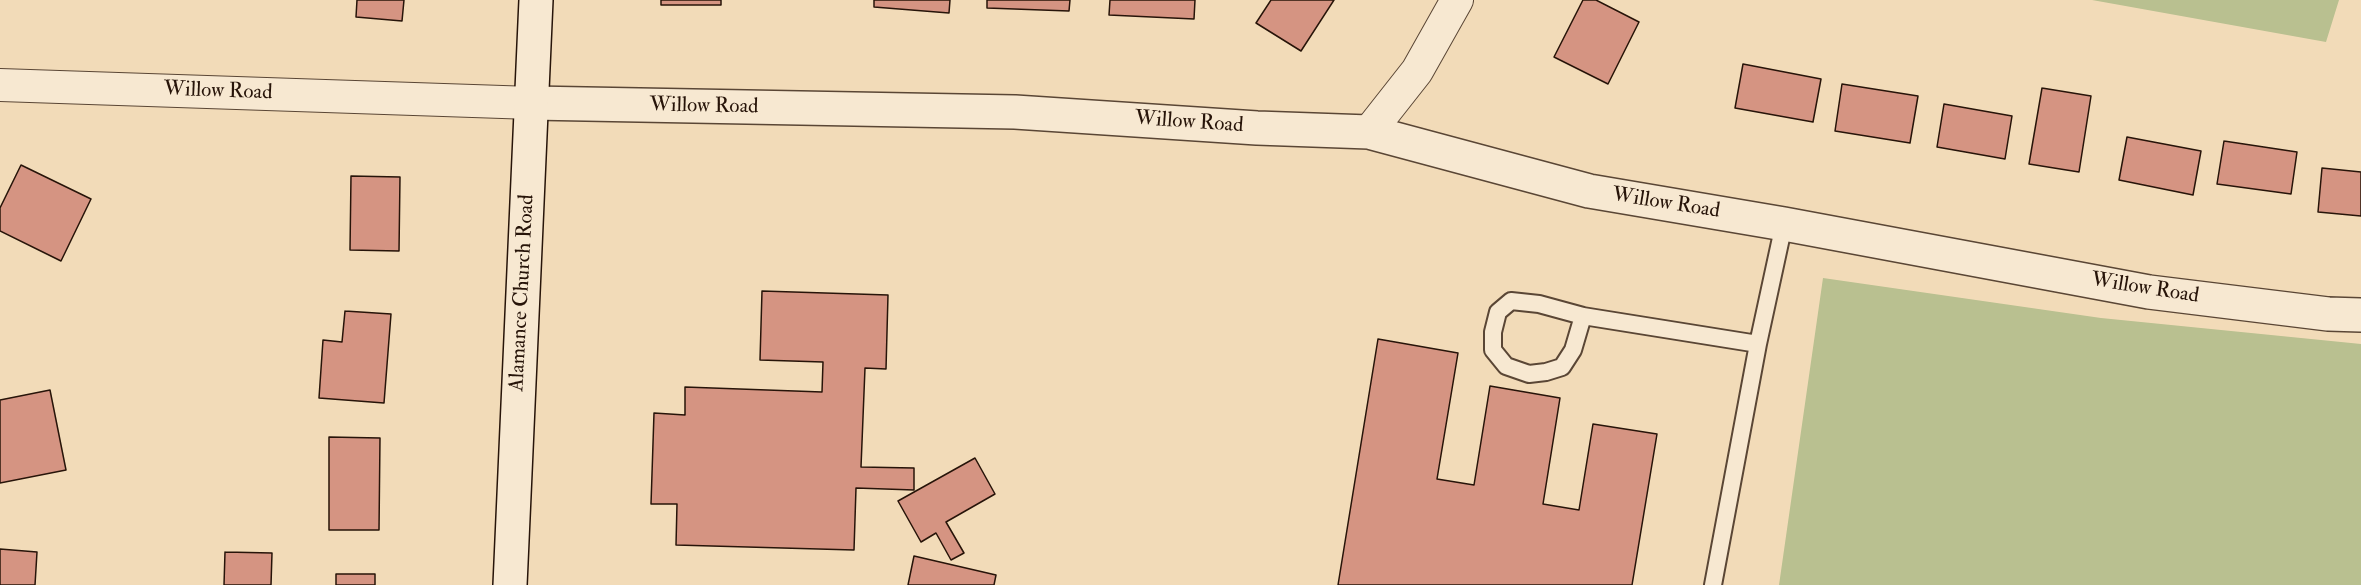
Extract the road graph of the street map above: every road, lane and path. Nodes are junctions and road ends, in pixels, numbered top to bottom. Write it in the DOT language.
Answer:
graph roads {
  1 [pos="536,0"];
  2 [pos="1457,0"];
  3 [pos="0,85"];
  4 [pos="532,102"];
  5 [pos="1369,132"];
  6 [pos="1784,224"];
  7 [pos="2361,315"];
  8 [pos="1583,316"];
  9 [pos="1758,344"];
  10 [pos="510,585"];
  11 [pos="1713,585"];
  1 -- 4 [label="street, Alamance Church Road"];
  2 -- 5 [label="street"];
  3 -- 4 [label="street, Willow Road"];
  4 -- 5 [label="street, Willow Road"];
  4 -- 10 [label="street, Alamance Church Road"];
  5 -- 6 [label="street, Willow Road"];
  6 -- 7 [label="street, Willow Road"];
  6 -- 9 [label="lane"];
  8 -- 8 [label="lane"];
  8 -- 9 [label="lane"];
  9 -- 11 [label="lane"];
}
